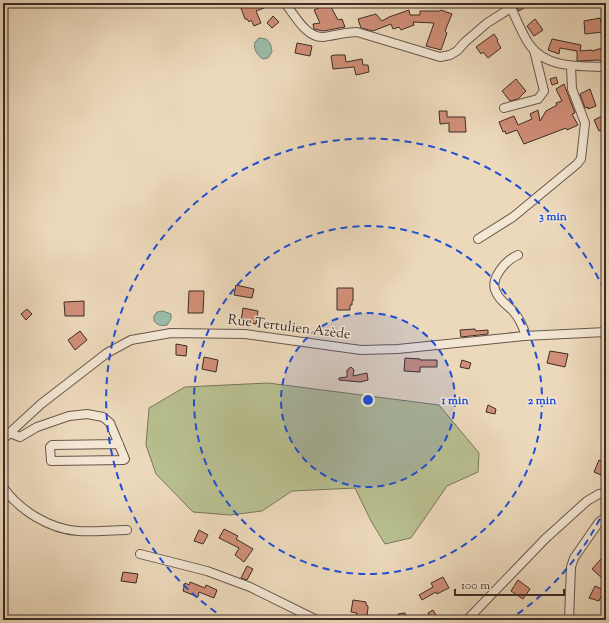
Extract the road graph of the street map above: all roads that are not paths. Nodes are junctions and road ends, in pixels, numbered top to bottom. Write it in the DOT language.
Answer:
graph roads {
  1 [pos="285,3"];
  2 [pos="510,6"];
  3 [pos="534,50"];
  4 [pos="571,66"];
  5 [pos="606,66"];
  6 [pos="504,108"];
  7 [pos="478,240"];
  8 [pos="518,255"];
  9 [pos="606,332"];
  10 [pos="526,336"];
  11 [pos="10,433"];
  12 [pos="3,439"];
  13 [pos="119,444"];
  14 [pos="3,486"];
  15 [pos="606,493"];
  16 [pos="606,517"];
  17 [pos="127,530"];
  18 [pos="140,554"];
  19 [pos="317,620"];
  20 [pos="467,620"];
  21 [pos="569,620"];
  1 -- 2 [label="street"];
  2 -- 3 [label="street"];
  3 -- 4 [label="street"];
  3 -- 6 [label="street"];
  4 -- 5 [label="street"];
  4 -- 7 [label="street"];
  8 -- 10 [label="street"];
  9 -- 10 [label="street, Rue Tertulien Azède"];
  10 -- 11 [label="street, Rue Tertulien Azède"];
  11 -- 12 [label="street, Rue Tertulien Azède"];
  11 -- 13 [label="street"];
  13 -- 13 [label="street"];
  14 -- 17 [label="street"];
  15 -- 20 [label="street"];
  16 -- 21 [label="street"];
  18 -- 19 [label="street"];
}
